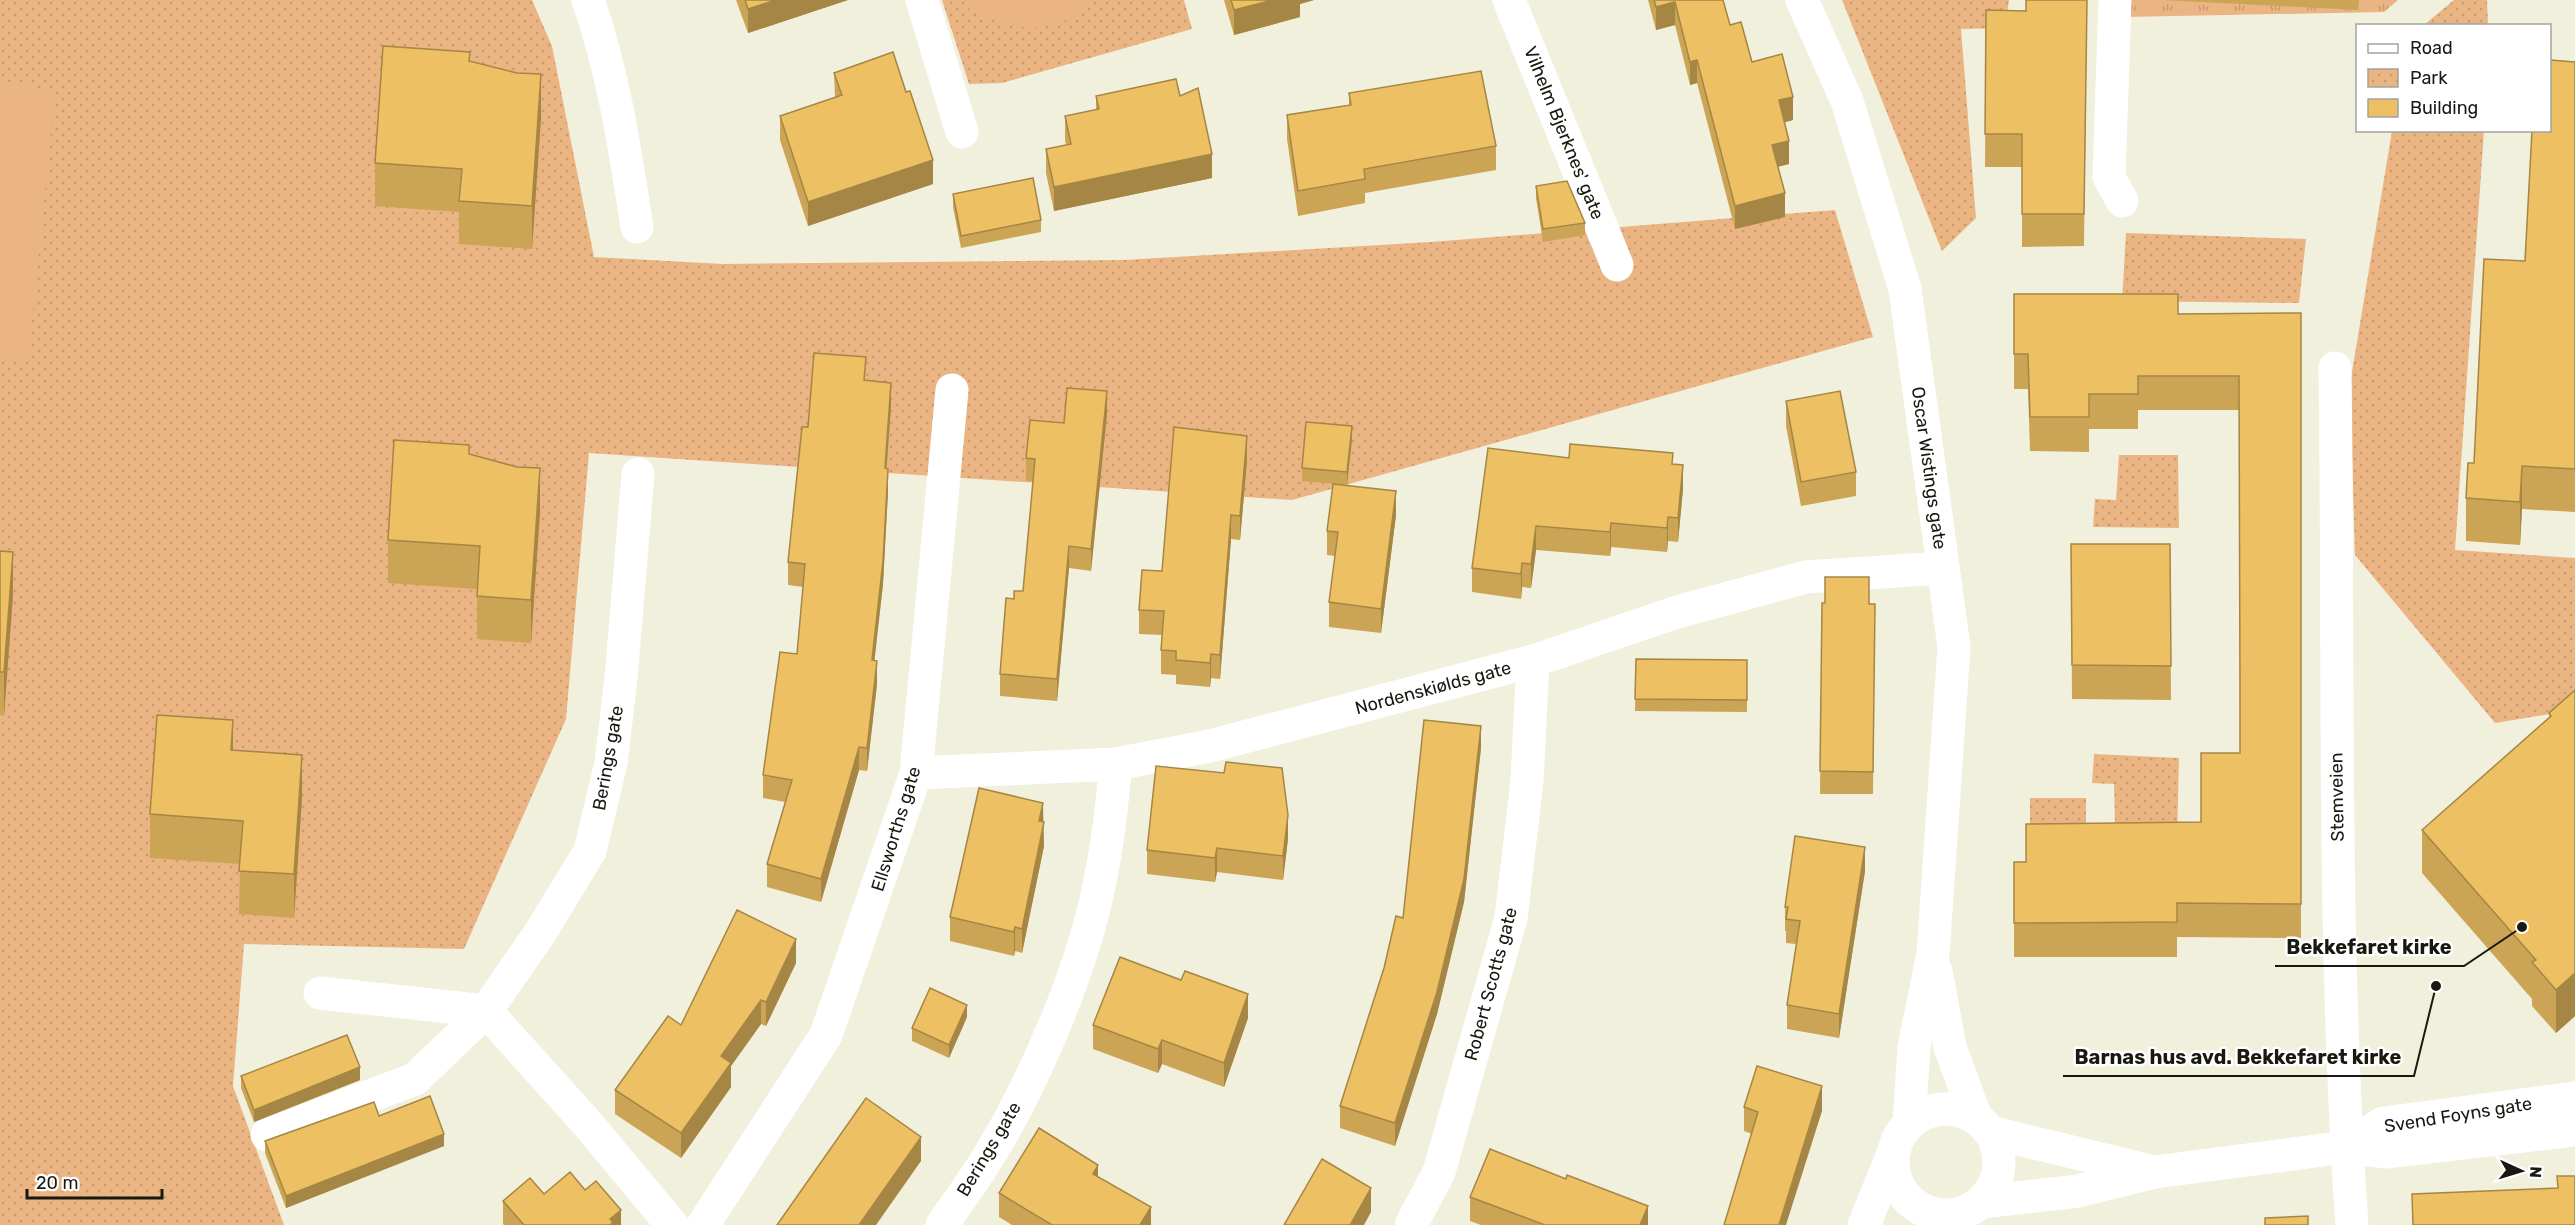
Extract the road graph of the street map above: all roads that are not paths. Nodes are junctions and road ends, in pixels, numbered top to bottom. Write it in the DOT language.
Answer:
graph roads {
  1 [pos="588,0"];
  2 [pos="922,0"];
  3 [pos="1509,0"];
  4 [pos="1802,0"];
  5 [pos="2115,0"];
  6 [pos="962,132"];
  7 [pos="2122,201"];
  8 [pos="637,227"];
  9 [pos="1617,265"];
  10 [pos="2335,368"];
  11 [pos="952,390"];
  12 [pos="638,474"];
  13 [pos="1943,568"];
  14 [pos="1533,661"];
  15 [pos="1116,764"];
  16 [pos="916,773"];
  17 [pos="1933,954"];
  18 [pos="320,993"];
  19 [pos="486,1011"];
  20 [pos="2575,1098"];
  21 [pos="1909,1123"];
  22 [pos="1983,1125"];
  23 [pos="2575,1130"];
  24 [pos="267,1135"];
  25 [pos="2346,1147"];
  26 [pos="1892,1156"];
  27 [pos="2155,1172"];
  28 [pos="1961,1214"];
  29 [pos="672,1225"];
  30 [pos="703,1225"];
  31 [pos="942,1225"];
  32 [pos="1411,1225"];
  33 [pos="1864,1225"];
  34 [pos="2352,1225"];
  1 -- 8 [label="street"];
  2 -- 6 [label="street"];
  3 -- 9 [label="street, Vilhelm Bjerknes' gate"];
  4 -- 13 [label="street, Oscar Wistings gate"];
  5 -- 7 [label="street"];
  10 -- 25 [label="street, Stemveien"];
  11 -- 16 [label="street, Ellsworths gate"];
  12 -- 19 [label="street, Berings gate"];
  13 -- 14 [label="street, Nordenskiølds gate"];
  13 -- 17 [label="street, Oscar Wistings gate"];
  14 -- 15 [label="street, Nordenskiølds gate"];
  14 -- 32 [label="street, Robert Scotts gate"];
  15 -- 16 [label="street, Nordenskiølds gate"];
  15 -- 31 [label="street, Berings gate"];
  16 -- 30 [label="street, Ellsworths gate"];
  17 -- 21 [label="street, Oscar Wistings gate"];
  17 -- 22 [label="street, Oscar Wistings gate"];
  18 -- 19 [label="street"];
  19 -- 24 [label="street, Berings gate"];
  19 -- 29 [label="street"];
  20 -- 25 [label="street, Svend Foyns gate"];
  21 -- 22 [label="street"];
  21 -- 26 [label="street"];
  22 -- 27 [label="street, Svend Foyns gate"];
  22 -- 28 [label="street"];
  23 -- 25 [label="street, Svend Foyns gate"];
  25 -- 27 [label="street, Svend Foyns gate"];
  25 -- 34 [label="street, Stemveien"];
  26 -- 28 [label="street"];
  26 -- 33 [label="street"];
  27 -- 28 [label="street, Svend Foyns gate"];
}
